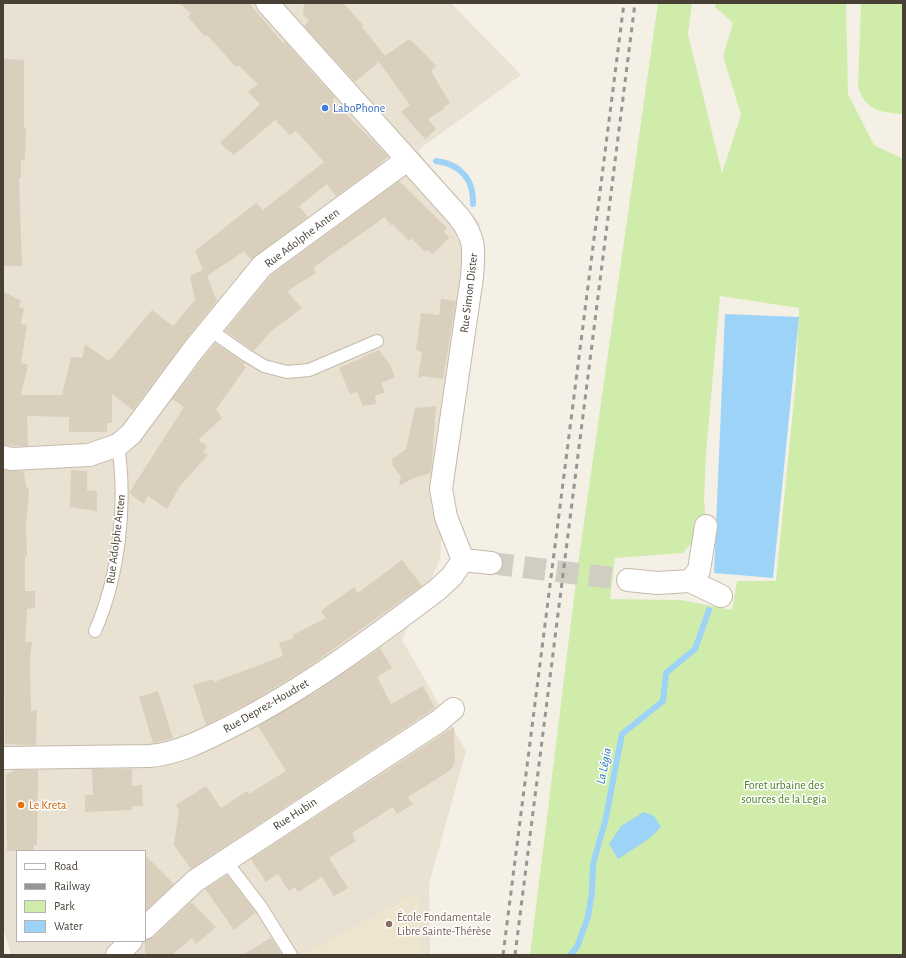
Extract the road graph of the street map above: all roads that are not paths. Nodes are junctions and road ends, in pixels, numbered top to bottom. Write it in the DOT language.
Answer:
graph roads {
  1 [pos="267,3"];
  2 [pos="407,160"];
  3 [pos="210,330"];
  4 [pos="377,340"];
  5 [pos="118,446"];
  6 [pos="3,457"];
  7 [pos="706,526"];
  8 [pos="463,560"];
  9 [pos="490,564"];
  10 [pos="628,580"];
  11 [pos="690,581"];
  12 [pos="721,596"];
  13 [pos="95,631"];
  14 [pos="453,709"];
  15 [pos="3,758"];
  16 [pos="225,860"];
  17 [pos="146,927"];
  18 [pos="130,942"];
  19 [pos="117,955"];
  20 [pos="291,955"];
  1 -- 2 [label="street, Rue Simon Dister"];
  2 -- 3 [label="street, Rue Adolphe Anten"];
  2 -- 8 [label="street, Rue Simon Dister"];
  3 -- 4 [label="lane"];
  3 -- 5 [label="street, Rue Adolphe Anten"];
  5 -- 6 [label="street, Rue Adolphe Anten"];
  5 -- 13 [label="lane, Rue Adolphe Anten"];
  7 -- 11 [label="street"];
  8 -- 9 [label="street"];
  8 -- 15 [label="street, Rue Deprez-Houdret"];
  10 -- 11 [label="street"];
  11 -- 12 [label="street"];
  14 -- 16 [label="street, Rue Hubin"];
  16 -- 17 [label="street, Rue Hubin"];
  16 -- 20 [label="lane"];
  18 -- 19 [label="street"];
}
